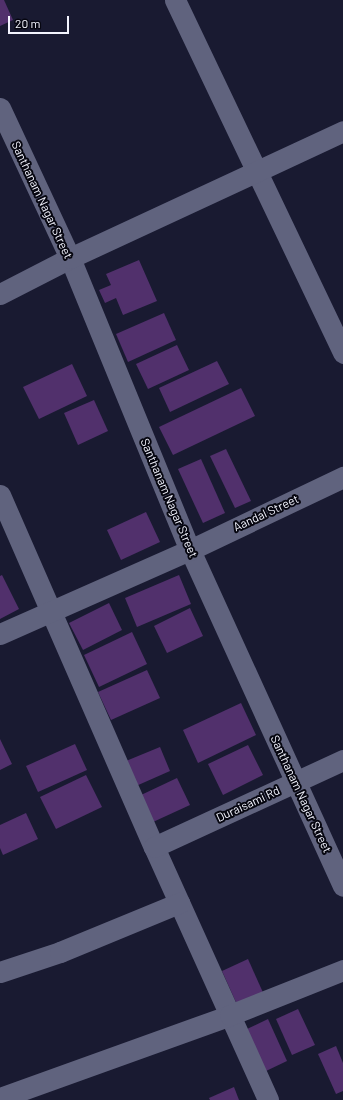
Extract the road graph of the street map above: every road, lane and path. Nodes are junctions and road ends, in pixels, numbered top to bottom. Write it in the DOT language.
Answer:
graph roads {
  1 [pos="175,0"];
  2 [pos="0,108"];
  3 [pos="343,131"];
  4 [pos="255,171"];
  5 [pos="70,258"];
  6 [pos="0,294"];
  7 [pos="343,353"];
  8 [pos="343,477"];
  9 [pos="0,495"];
  10 [pos="190,550"];
  11 [pos="52,611"];
  12 [pos="0,634"];
  13 [pos="343,760"];
  14 [pos="296,782"];
  15 [pos="154,847"];
  16 [pos="343,886"];
  17 [pos="179,902"];
  18 [pos="343,970"];
  19 [pos="0,972"];
  20 [pos="230,1015"];
  21 [pos="0,1098"];
  22 [pos="268,1100"];
  1 -- 4 [label="street"];
  2 -- 5 [label="street, Santhanam Nagar Street"];
  3 -- 4 [label="street"];
  4 -- 5 [label="street"];
  4 -- 7 [label="street"];
  5 -- 6 [label="street"];
  5 -- 10 [label="street, Santhanam Nagar Street"];
  8 -- 10 [label="street, Aandal Street"];
  9 -- 11 [label="street"];
  10 -- 11 [label="street, Aandal Street"];
  10 -- 14 [label="street, Santhanam Nagar Street"];
  11 -- 12 [label="street, Aandal Street"];
  11 -- 15 [label="street"];
  13 -- 14 [label="street, Duraisami Rd"];
  14 -- 15 [label="street, Duraisami Rd"];
  14 -- 16 [label="street, Santhanam Nagar Street"];
  15 -- 17 [label="street"];
  17 -- 19 [label="street"];
  17 -- 20 [label="street"];
  18 -- 20 [label="street"];
  20 -- 21 [label="street"];
  20 -- 22 [label="street"];
}
